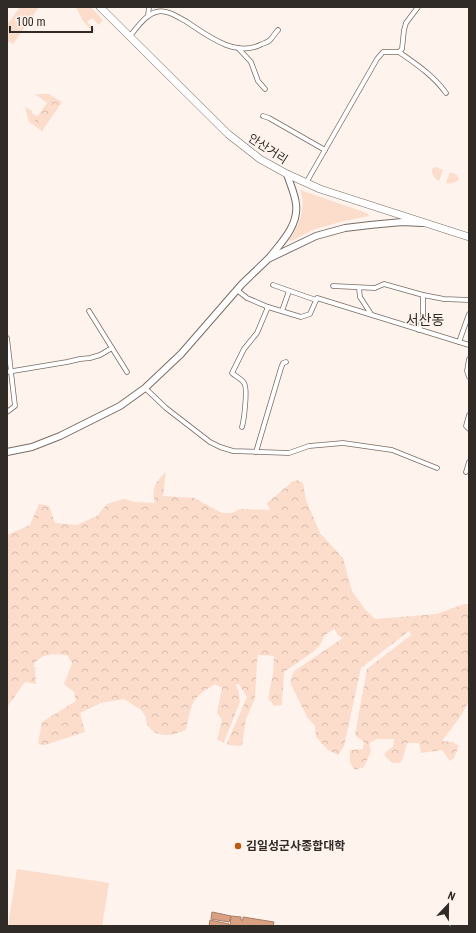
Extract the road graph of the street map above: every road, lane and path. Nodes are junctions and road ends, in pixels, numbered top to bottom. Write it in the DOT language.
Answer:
graph roads {
  1 [pos="100,7"];
  2 [pos="149,7"];
  3 [pos="418,7"];
  4 [pos="148,16"];
  5 [pos="278,30"];
  6 [pos="129,37"];
  7 [pos="237,48"];
  8 [pos="398,52"];
  9 [pos="265,89"];
  10 [pos="446,93"];
  11 [pos="263,116"];
  12 [pos="325,150"];
  13 [pos="287,174"];
  14 [pos="306,183"];
  15 [pos="428,224"];
  16 [pos="469,237"];
  17 [pos="268,259"];
  18 [pos="272,285"];
  19 [pos="333,286"];
  20 [pos="359,288"];
  21 [pos="237,290"];
  22 [pos="289,291"];
  23 [pos="423,296"];
  24 [pos="316,300"];
  25 [pos="469,300"];
  26 [pos="268,307"];
  27 [pos="89,311"];
  28 [pos="282,311"];
  29 [pos="371,314"];
  30 [pos="469,314"];
  31 [pos="420,330"];
  32 [pos="7,338"];
  33 [pos="459,342"];
  34 [pos="469,345"];
  35 [pos="112,348"];
  36 [pos="469,359"];
  37 [pos="286,362"];
  38 [pos="9,372"];
  39 [pos="127,372"];
  40 [pos="469,377"];
  41 [pos="145,388"];
  42 [pos="7,412"];
  43 [pos="469,415"];
  44 [pos="242,427"];
  45 [pos="469,429"];
  46 [pos="7,452"];
  47 [pos="256,452"];
  48 [pos="469,462"];
  49 [pos="437,468"];
  50 [pos="466,472"];
  1 -- 6 [label="main road, 안산거리"];
  2 -- 4 [label="street"];
  3 -- 8 [label="street"];
  4 -- 6 [label="street"];
  4 -- 7 [label="street"];
  5 -- 7 [label="street"];
  6 -- 13 [label="main road, 안산거리"];
  7 -- 9 [label="street"];
  8 -- 10 [label="street"];
  8 -- 12 [label="street"];
  11 -- 12 [label="street"];
  12 -- 14 [label="street"];
  13 -- 14 [label="main road, 안산거리"];
  13 -- 17 [label="main road"];
  14 -- 15 [label="main road, 안산거리"];
  15 -- 16 [label="main road, 안산거리"];
  15 -- 17 [label="main road"];
  17 -- 21 [label="main road"];
  18 -- 22 [label="street"];
  19 -- 20 [label="street"];
  20 -- 23 [label="street"];
  20 -- 29 [label="street"];
  21 -- 26 [label="street"];
  21 -- 41 [label="main road"];
  22 -- 24 [label="street"];
  22 -- 28 [label="street"];
  23 -- 25 [label="street"];
  23 -- 31 [label="street"];
  24 -- 28 [label="street"];
  24 -- 29 [label="street"];
  26 -- 28 [label="street"];
  26 -- 44 [label="street"];
  27 -- 35 [label="street"];
  29 -- 31 [label="street"];
  30 -- 33 [label="street"];
  31 -- 33 [label="street"];
  32 -- 38 [label="street"];
  33 -- 34 [label="street"];
  35 -- 38 [label="street"];
  35 -- 39 [label="street"];
  36 -- 40 [label="street"];
  37 -- 47 [label="street"];
  38 -- 42 [label="street"];
  41 -- 46 [label="main road"];
  41 -- 47 [label="street"];
  43 -- 45 [label="street"];
  47 -- 49 [label="street"];
  48 -- 50 [label="street"];
}
